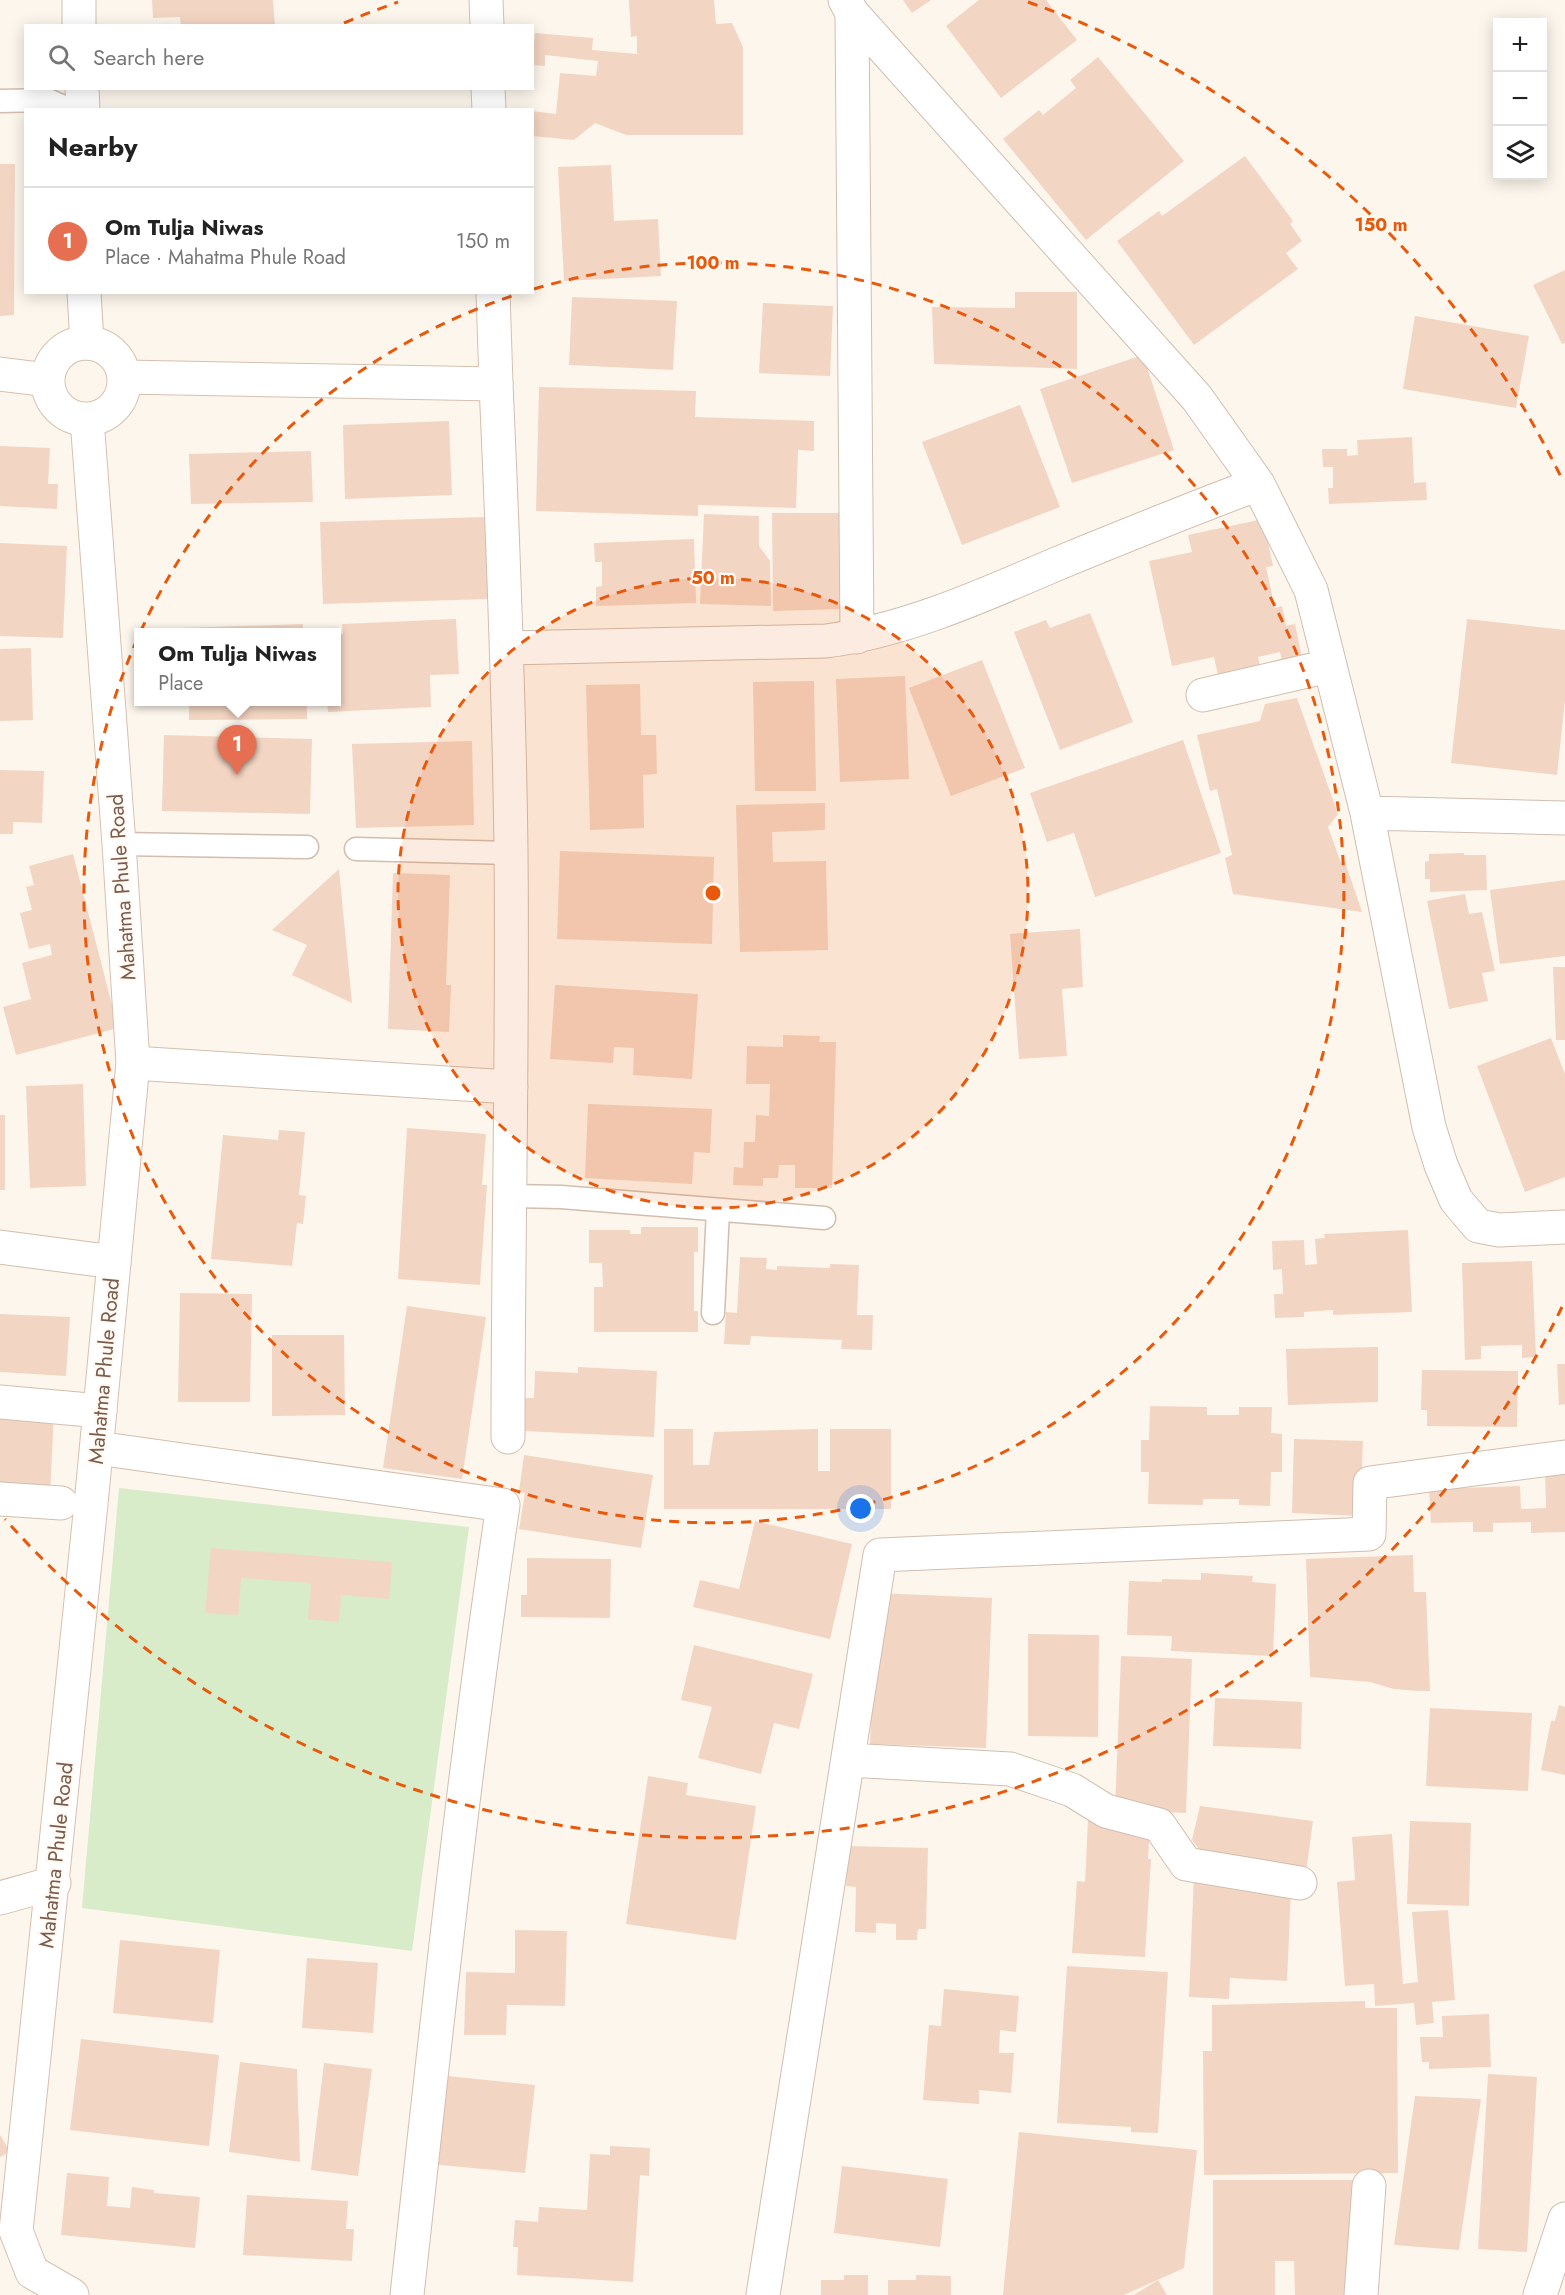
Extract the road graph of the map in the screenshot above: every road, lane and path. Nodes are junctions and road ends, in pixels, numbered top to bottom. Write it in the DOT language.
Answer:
graph roads {
  1 [pos="79,0"];
  2 [pos="486,0"];
  3 [pos="849,6"];
  4 [pos="80,24"];
  5 [pos="487,24"];
  6 [pos="82,90"];
  7 [pos="488,90"];
  8 [pos="0,101"];
  9 [pos="33,105"];
  10 [pos="66,108"];
  11 [pos="82,108"];
  12 [pos="489,108"];
  13 [pos="84,294"];
  14 [pos="493,294"];
  15 [pos="87,343"];
  16 [pos="0,374"];
  17 [pos="124,377"];
  18 [pos="48,380"];
  19 [pos="496,384"];
  20 [pos="87,419"];
  21 [pos="1258,484"];
  22 [pos="857,637"];
  23 [pos="508,648"];
  24 [pos="1329,666"];
  25 [pos="1203,695"];
  26 [pos="1367,813"];
  27 [pos="1565,818"];
  28 [pos="119,844"];
  29 [pos="307,847"];
  30 [pos="356,849"];
  31 [pos="511,853"];
  32 [pos="133,1063"];
  33 [pos="511,1087"];
  34 [pos="512,1196"];
  35 [pos="718,1210"];
  36 [pos="824,1218"];
  37 [pos="1565,1227"];
  38 [pos="0,1247"];
  39 [pos="114,1262"];
  40 [pos="713,1313"];
  41 [pos="0,1402"];
  42 [pos="100,1411"];
  43 [pos="508,1437"];
  44 [pos="97,1448"];
  45 [pos="1565,1457"];
  46 [pos="0,1499"];
  47 [pos="61,1503"];
  48 [pos="848,1760"];
  49 [pos="54,1882"];
  50 [pos="1300,1882"];
  51 [pos="0,1898"];
  52 [pos="1369,2186"];
  53 [pos="1565,2219"];
  54 [pos="72,2295"];
  55 [pos="407,2295"];
  56 [pos="763,2295"];
  57 [pos="1361,2295"];
  58 [pos="1540,2295"];
  1 -- 4 [label="street"];
  2 -- 5 [label="street"];
  3 -- 21 [label="street"];
  3 -- 22 [label="street"];
  6 -- 11 [label="street"];
  7 -- 12 [label="street"];
  8 -- 9 [label="lane"];
  9 -- 10 [label="lane"];
  13 -- 15 [label="street"];
  14 -- 19 [label="street"];
  15 -- 17 [label="street"];
  15 -- 18 [label="street"];
  16 -- 18 [label="street"];
  17 -- 19 [label="street"];
  17 -- 20 [label="street"];
  18 -- 20 [label="street"];
  19 -- 23 [label="street"];
  20 -- 28 [label="street, Mahatma Phule Road"];
  21 -- 22 [label="street"];
  21 -- 24 [label="street"];
  22 -- 23 [label="street"];
  23 -- 31 [label="street"];
  24 -- 25 [label="street"];
  24 -- 26 [label="street"];
  26 -- 27 [label="street"];
  26 -- 37 [label="street"];
  28 -- 29 [label="lane"];
  28 -- 32 [label="street, Mahatma Phule Road"];
  30 -- 31 [label="lane"];
  31 -- 33 [label="street"];
  32 -- 33 [label="street"];
  32 -- 39 [label="street, Mahatma Phule Road"];
  33 -- 34 [label="street"];
  34 -- 35 [label="lane"];
  34 -- 43 [label="street"];
  35 -- 36 [label="lane"];
  35 -- 40 [label="lane"];
  38 -- 39 [label="street"];
  39 -- 42 [label="street, Mahatma Phule Road"];
  41 -- 42 [label="street"];
  42 -- 44 [label="street, Mahatma Phule Road"];
  44 -- 49 [label="street, Mahatma Phule Road"];
  44 -- 55 [label="street"];
  45 -- 48 [label="street"];
  46 -- 47 [label="street"];
  48 -- 50 [label="street"];
  48 -- 56 [label="street"];
  49 -- 51 [label="street"];
  49 -- 54 [label="street, Mahatma Phule Road"];
  52 -- 57 [label="street"];
  53 -- 58 [label="street"];
}
